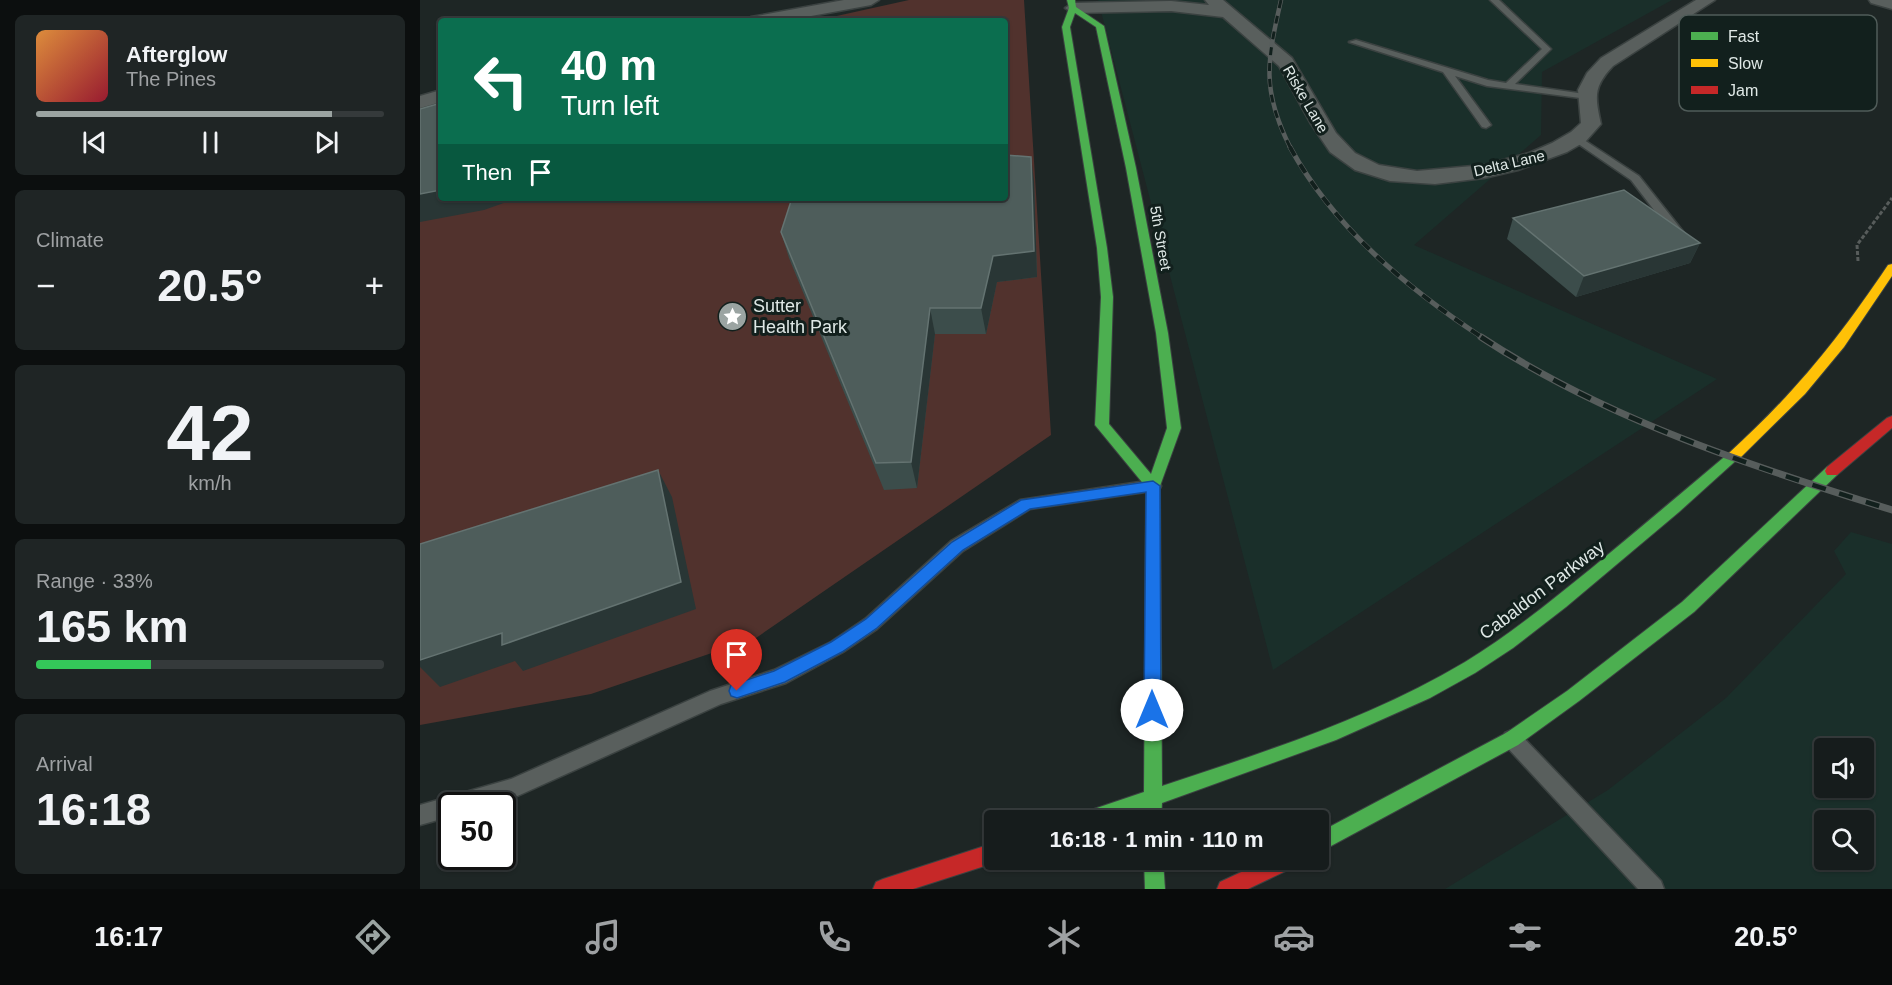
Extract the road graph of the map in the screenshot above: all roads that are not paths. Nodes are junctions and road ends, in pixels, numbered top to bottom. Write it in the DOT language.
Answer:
graph roads {
  1 [pos="871,0"];
  2 [pos="1494,0"];
  3 [pos="1707,0"];
  4 [pos="1877,0"];
  5 [pos="1072,4"];
  6 [pos="1892,4"];
  7 [pos="1219,6"];
  8 [pos="1683,15"];
  9 [pos="1679,17"];
  10 [pos="773,18"];
  11 [pos="1353,42"];
  12 [pos="1445,69"];
  13 [pos="1509,86"];
  14 [pos="438,97"];
  15 [pos="1585,97"];
  16 [pos="420,102"];
  17 [pos="1486,125"];
  18 [pos="1578,139"];
  19 [pos="1374,169"];
  20 [pos="1682,238"];
  21 [pos="1892,267"];
  22 [pos="1892,421"];
  23 [pos="1153,486"];
  24 [pos="1512,739"];
  25 [pos="499,792"];
  26 [pos="1152,797"];
  27 [pos="438,810"];
  28 [pos="1115,810"];
  29 [pos="1153,810"];
  30 [pos="420,815"];
  31 [pos="1329,838"];
  32 [pos="984,856"];
  33 [pos="1154,870"];
  34 [pos="1266,870"];
  35 [pos="883,889"];
  36 [pos="1155,889"];
  37 [pos="1227,889"];
  38 [pos="1653,889"];
  1 -- 10 [label="street"];
  2 -- 13 [label="lane"];
  3 -- 8 [label="street"];
  4 -- 6 [label="street"];
  5 -- 7 [label="street"];
  5 -- 23 [label="main road"];
  5 -- 23 [label="main road, 5th Street"];
  7 -- 19 [label="street, Riske Lane"];
  9 -- 15 [label="street"];
  11 -- 12 [label="lane"];
  12 -- 13 [label="lane"];
  12 -- 17 [label="lane"];
  13 -- 15 [label="lane"];
  14 -- 16 [label="street"];
  15 -- 18 [label="street"];
  18 -- 19 [label="street, Delta Lane"];
  18 -- 20 [label="lane"];
  21 -- 26 [label="main road, Cabaldon Parkway"];
  22 -- 24 [label="main road"];
  23 -- 25 [label="lane"];
  23 -- 26 [label="main road, 5th Street"];
  24 -- 31 [label="main road"];
  24 -- 38 [label="lane"];
  26 -- 28 [label="main road, Cabaldon Parkway"];
  26 -- 29 [label="main road, 5th Street"];
  27 -- 30 [label="lane"];
  32 -- 35 [label="main road"];
  33 -- 36 [label="main road"];
  34 -- 37 [label="main road"];
}
